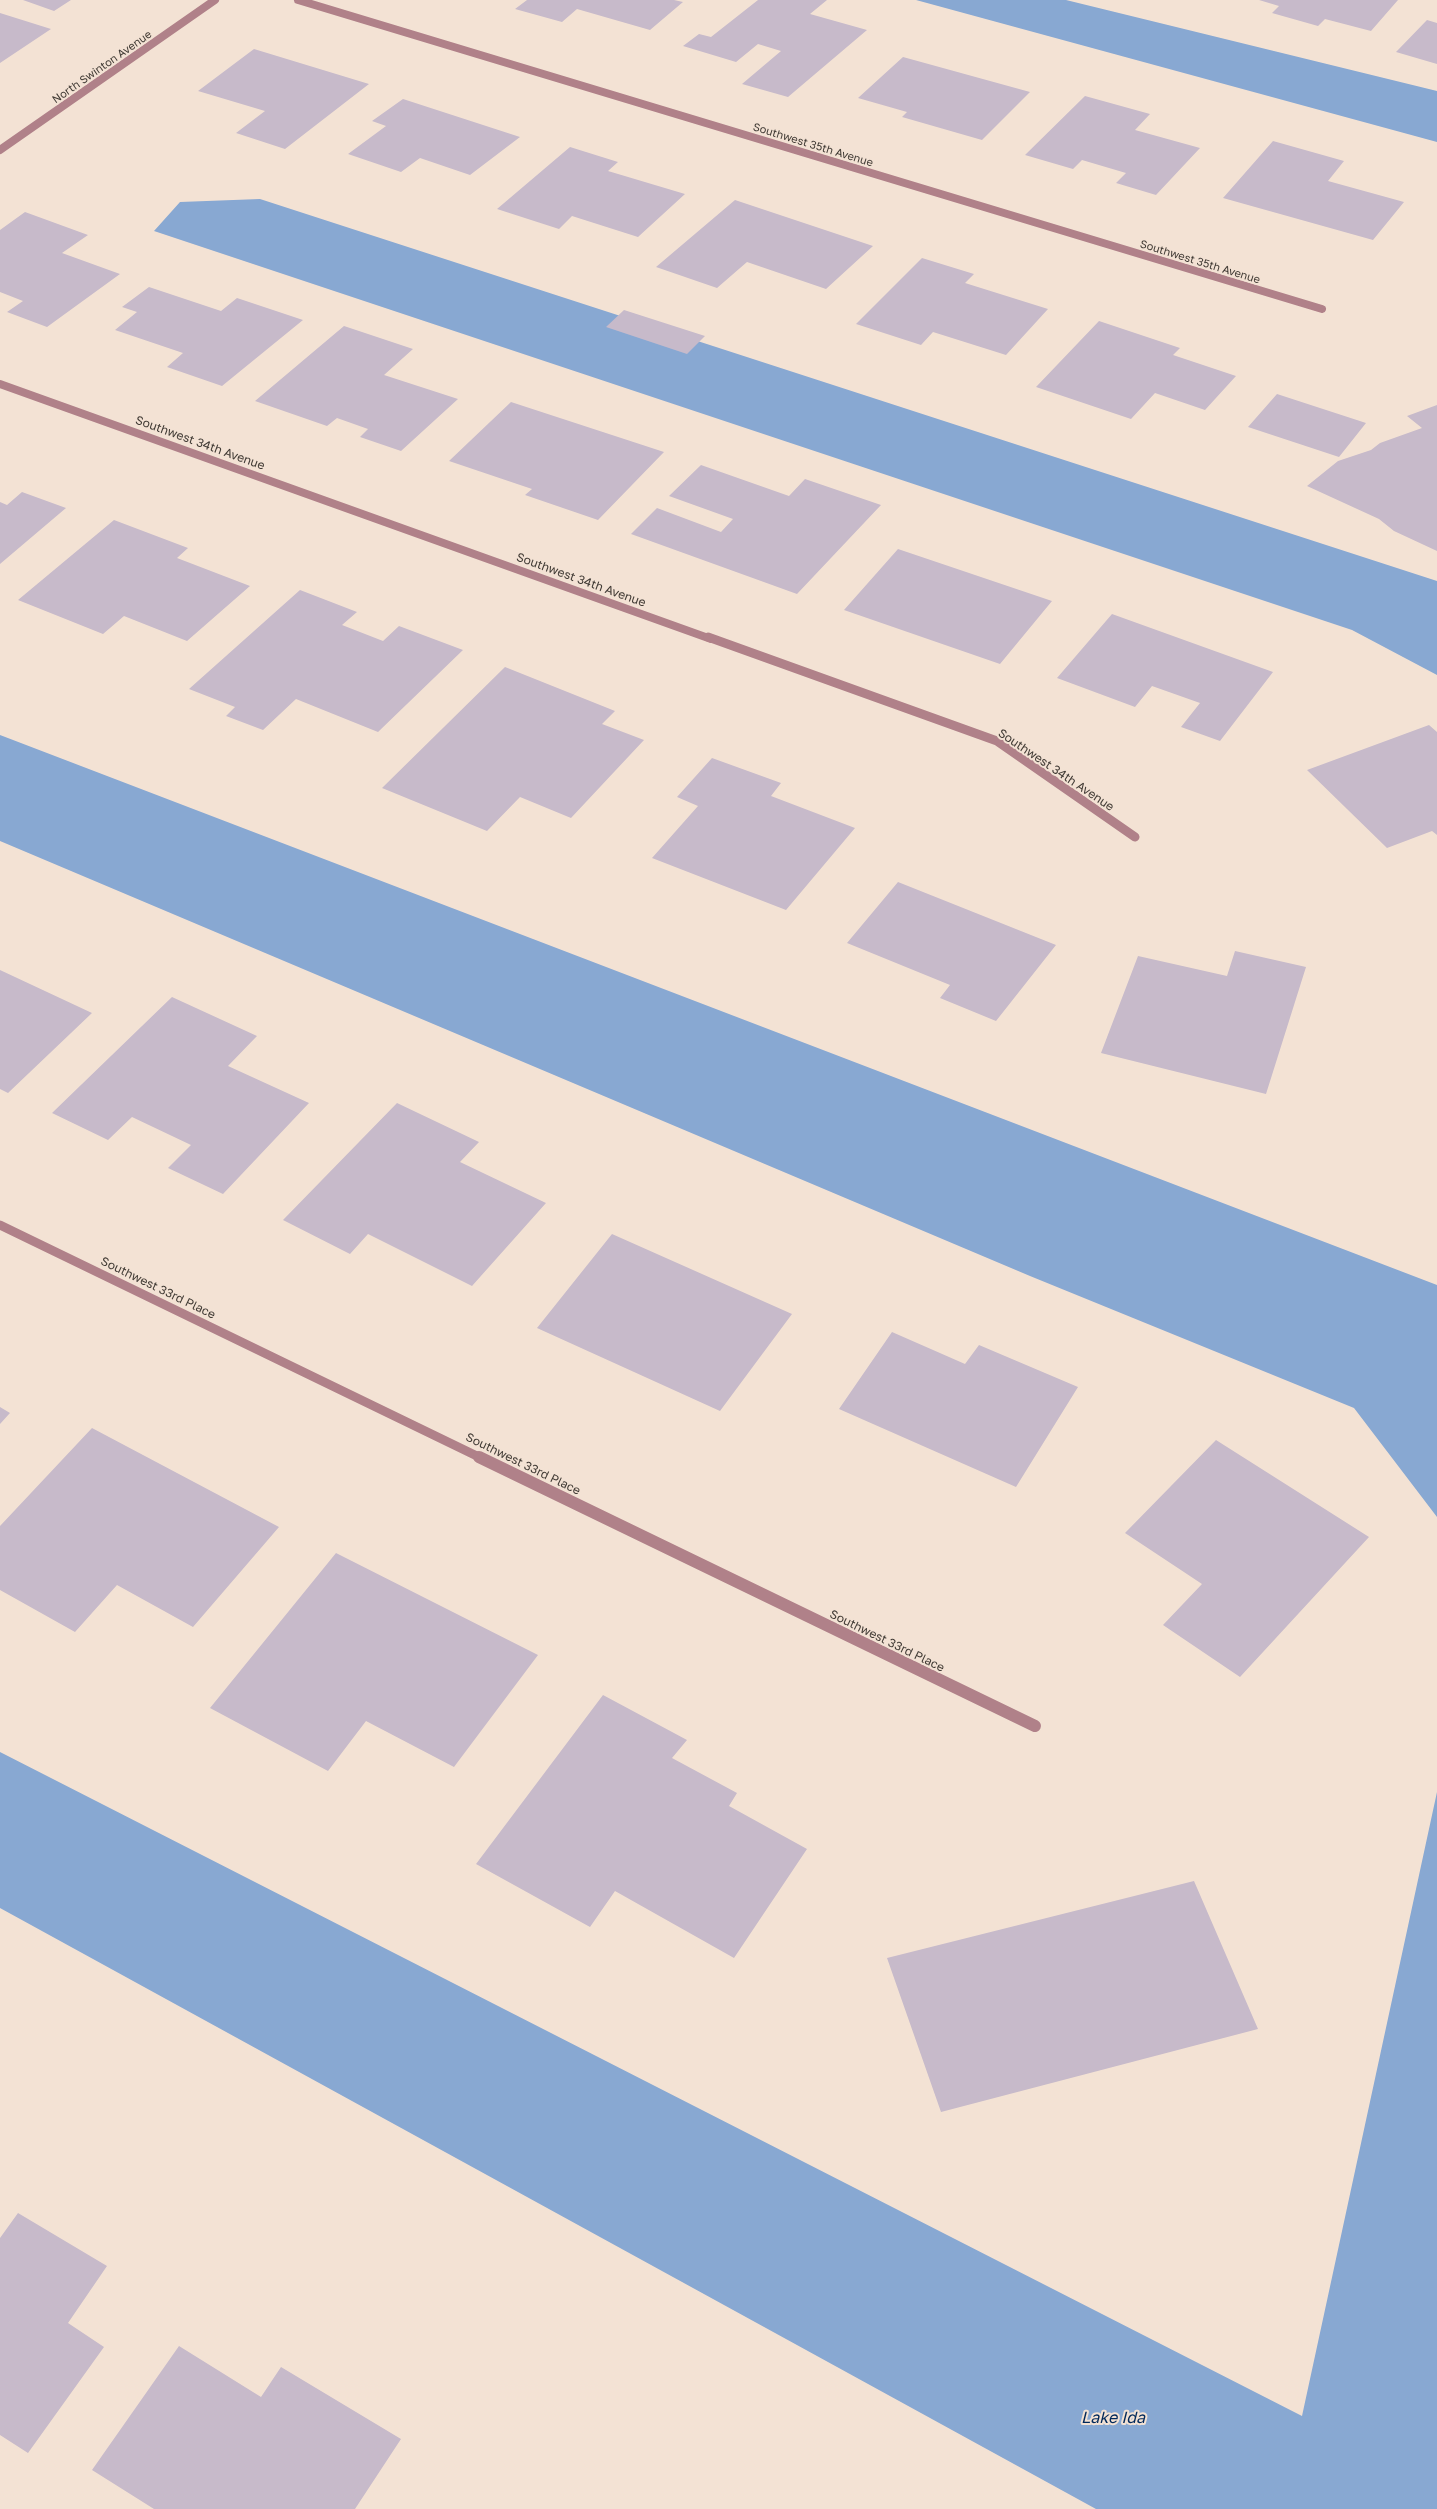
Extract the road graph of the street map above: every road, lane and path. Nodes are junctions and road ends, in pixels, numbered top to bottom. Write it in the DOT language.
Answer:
graph roads {
  1 [pos="215,0"];
  2 [pos="298,0"];
  3 [pos="0,150"];
  4 [pos="1322,309"];
  5 [pos="0,384"];
  6 [pos="1135,837"];
  7 [pos="0,1225"];
  8 [pos="1035,1726"];
  1 -- 3 [label="street, North Swinton Avenue"];
  2 -- 4 [label="street, Southwest 35th Avenue"];
  5 -- 6 [label="street, Southwest 34th Avenue"];
  7 -- 8 [label="street, Southwest 33rd Place"];
}
